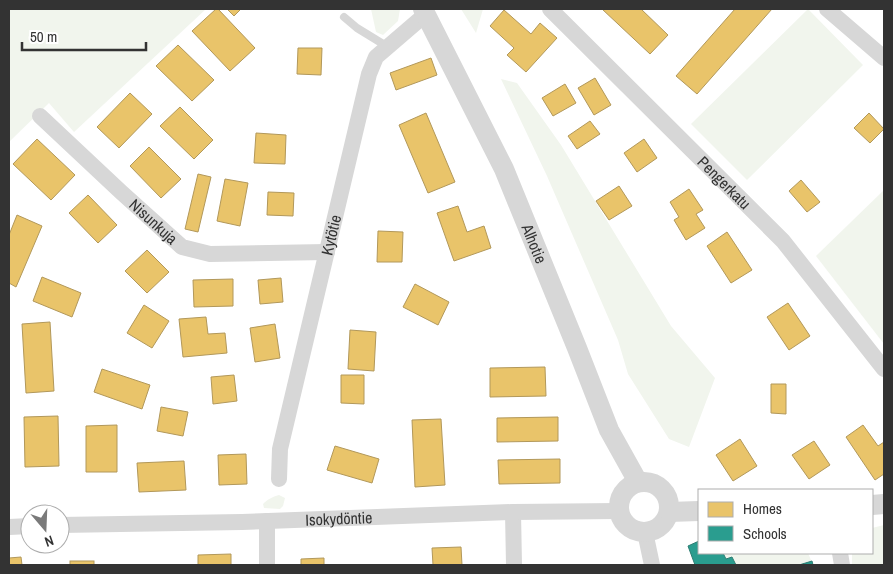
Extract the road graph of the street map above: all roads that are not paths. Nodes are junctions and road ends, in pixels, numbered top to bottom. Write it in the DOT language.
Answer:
graph roads {
  1 [pos="550,9"];
  2 [pos="827,9"];
  3 [pos="425,11"];
  4 [pos="344,17"];
  5 [pos="388,47"];
  6 [pos="884,58"];
  7 [pos="40,116"];
  8 [pos="327,252"];
  9 [pos="884,369"];
  10 [pos="279,479"];
  11 [pos="638,482"];
  12 [pos="698,510"];
  13 [pos="618,511"];
  14 [pos="513,512"];
  15 [pos="669,512"];
  16 [pos="267,521"];
  17 [pos="70,525"];
  18 [pos="645,532"];
  19 [pos="267,565"];
  20 [pos="514,565"];
  21 [pos="652,565"];
  1 -- 9 [label="street, Pengerkatu"];
  2 -- 6 [label="street"];
  3 -- 5 [label="street, Kytötie"];
  3 -- 11 [label="street, Alhotie"];
  4 -- 5 [label="lane"];
  5 -- 8 [label="street, Kytötie"];
  7 -- 8 [label="street, Nisunkuja"];
  8 -- 10 [label="street, Kytötie"];
  11 -- 13 [label="street"];
  11 -- 15 [label="street"];
  12 -- 15 [label="street"];
  13 -- 14 [label="street, Isokydöntie"];
  13 -- 18 [label="street"];
  14 -- 16 [label="street, Isokydöntie"];
  14 -- 20 [label="street"];
  15 -- 18 [label="street"];
  16 -- 17 [label="street, Isokydöntie"];
  16 -- 19 [label="street"];
  18 -- 21 [label="street"];
}
